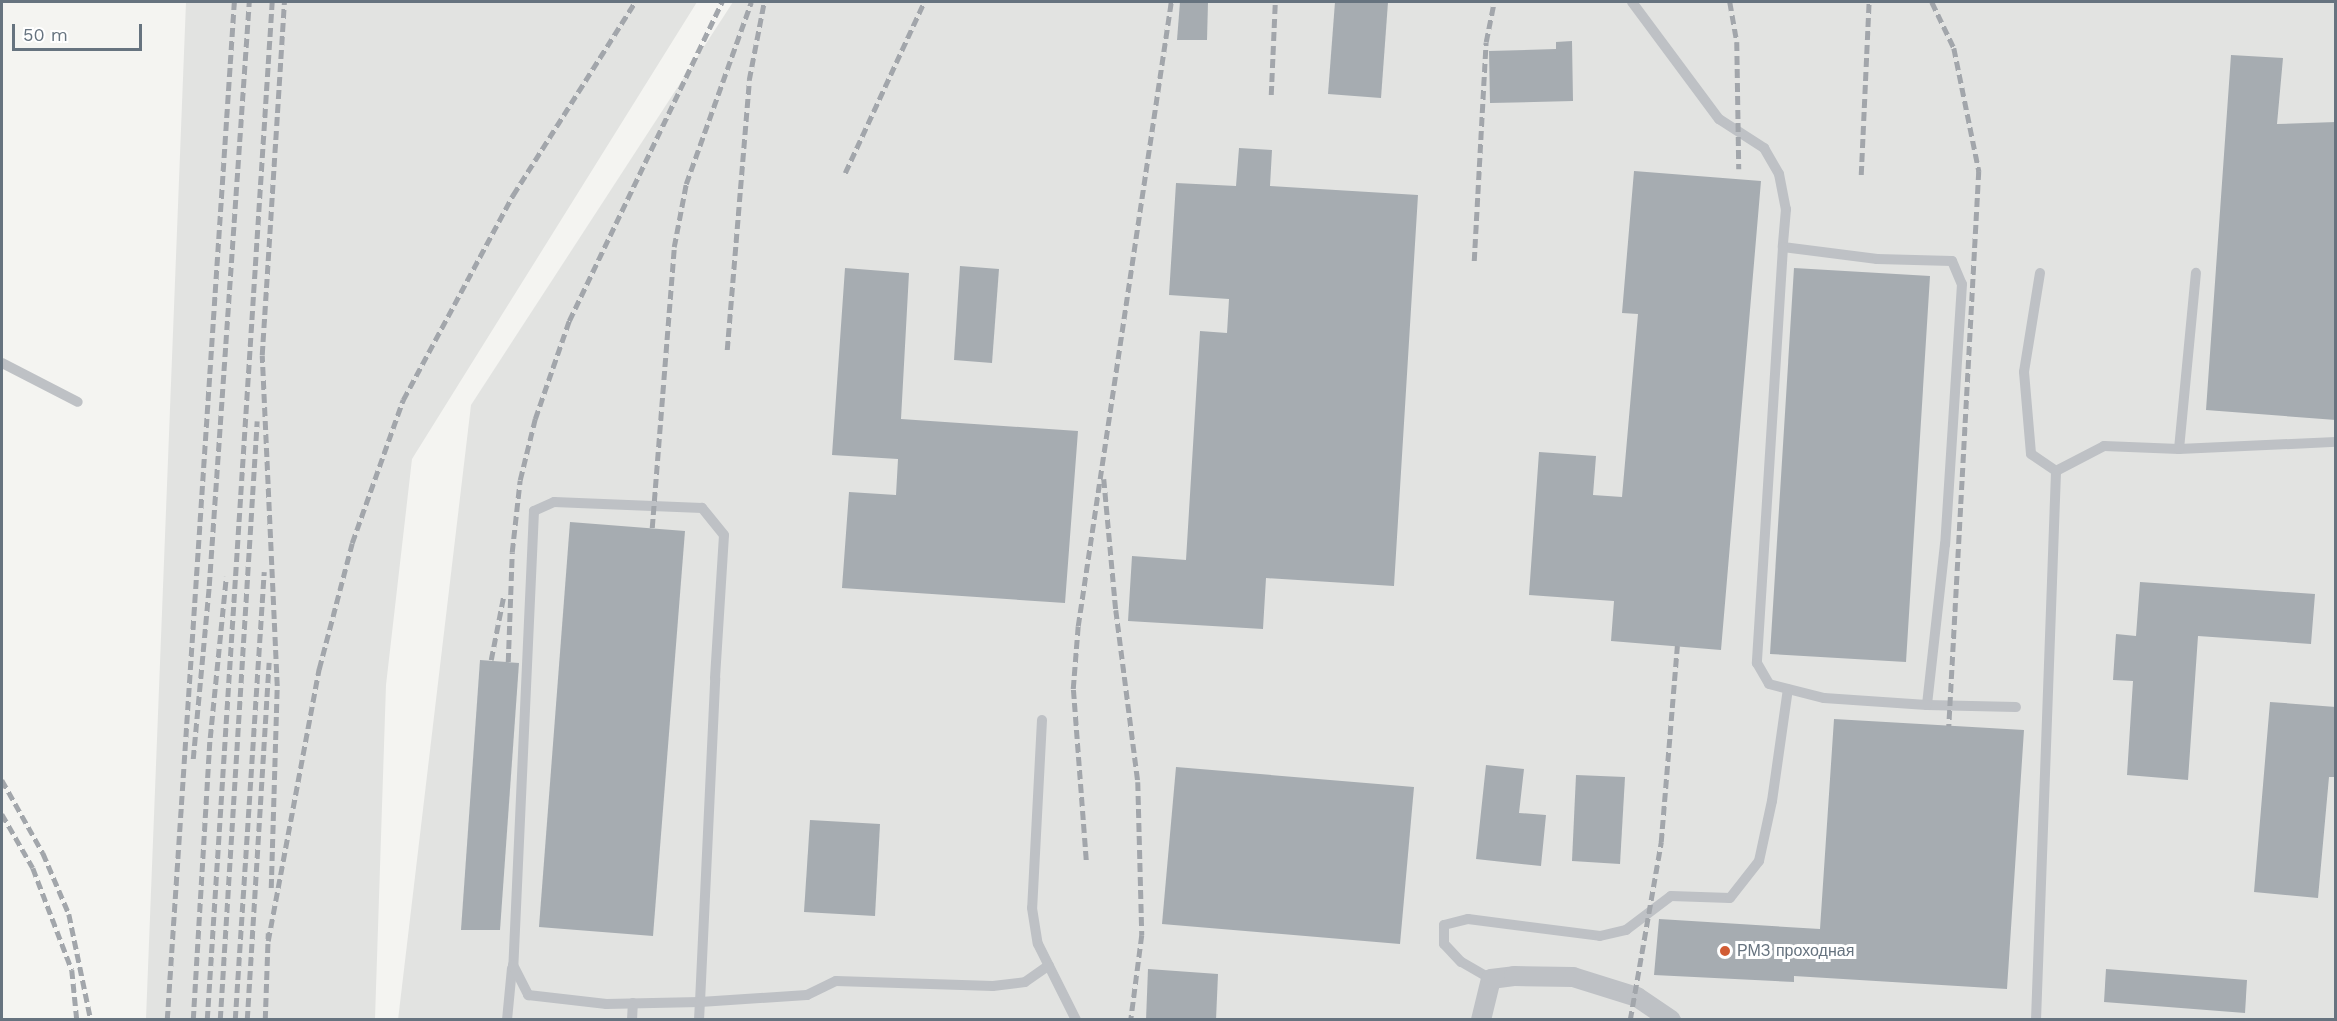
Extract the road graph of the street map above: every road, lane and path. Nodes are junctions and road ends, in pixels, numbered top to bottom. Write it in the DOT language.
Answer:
graph roads {
  1 [pos="1632,2"];
  2 [pos="1783,247"];
  3 [pos="2040,273"];
  4 [pos="2196,273"];
  5 [pos="2,363"];
  6 [pos="78,402"];
  7 [pos="2336,442"];
  8 [pos="2179,449"];
  9 [pos="2056,471"];
  10 [pos="1788,689"];
  11 [pos="1927,705"];
  12 [pos="2016,707"];
  13 [pos="1042,720"];
  14 [pos="513,965"];
  15 [pos="1049,965"];
  16 [pos="1491,979"];
  17 [pos="700,1002"];
  18 [pos="633,1004"];
  19 [pos="1661,1016"];
  20 [pos="507,1020"];
  21 [pos="632,1020"];
  22 [pos="699,1020"];
  23 [pos="1076,1020"];
  24 [pos="1481,1020"];
  25 [pos="2036,1020"];
  1 -- 2 [label="lane"];
  2 -- 10 [label="lane"];
  2 -- 11 [label="lane"];
  3 -- 9 [label="lane"];
  4 -- 8 [label="lane"];
  5 -- 6 [label="lane"];
  7 -- 8 [label="lane"];
  8 -- 9 [label="lane"];
  9 -- 25 [label="lane"];
  10 -- 11 [label="lane"];
  10 -- 16 [label="lane"];
  11 -- 12 [label="lane"];
  13 -- 15 [label="lane"];
  14 -- 17 [label="lane"];
  14 -- 18 [label="lane"];
  14 -- 20 [label="lane"];
  15 -- 17 [label="lane"];
  15 -- 23 [label="lane"];
  16 -- 19 [label="street"];
  16 -- 24 [label="street"];
  17 -- 18 [label="lane"];
  17 -- 22 [label="lane"];
  18 -- 21 [label="lane"];
}
